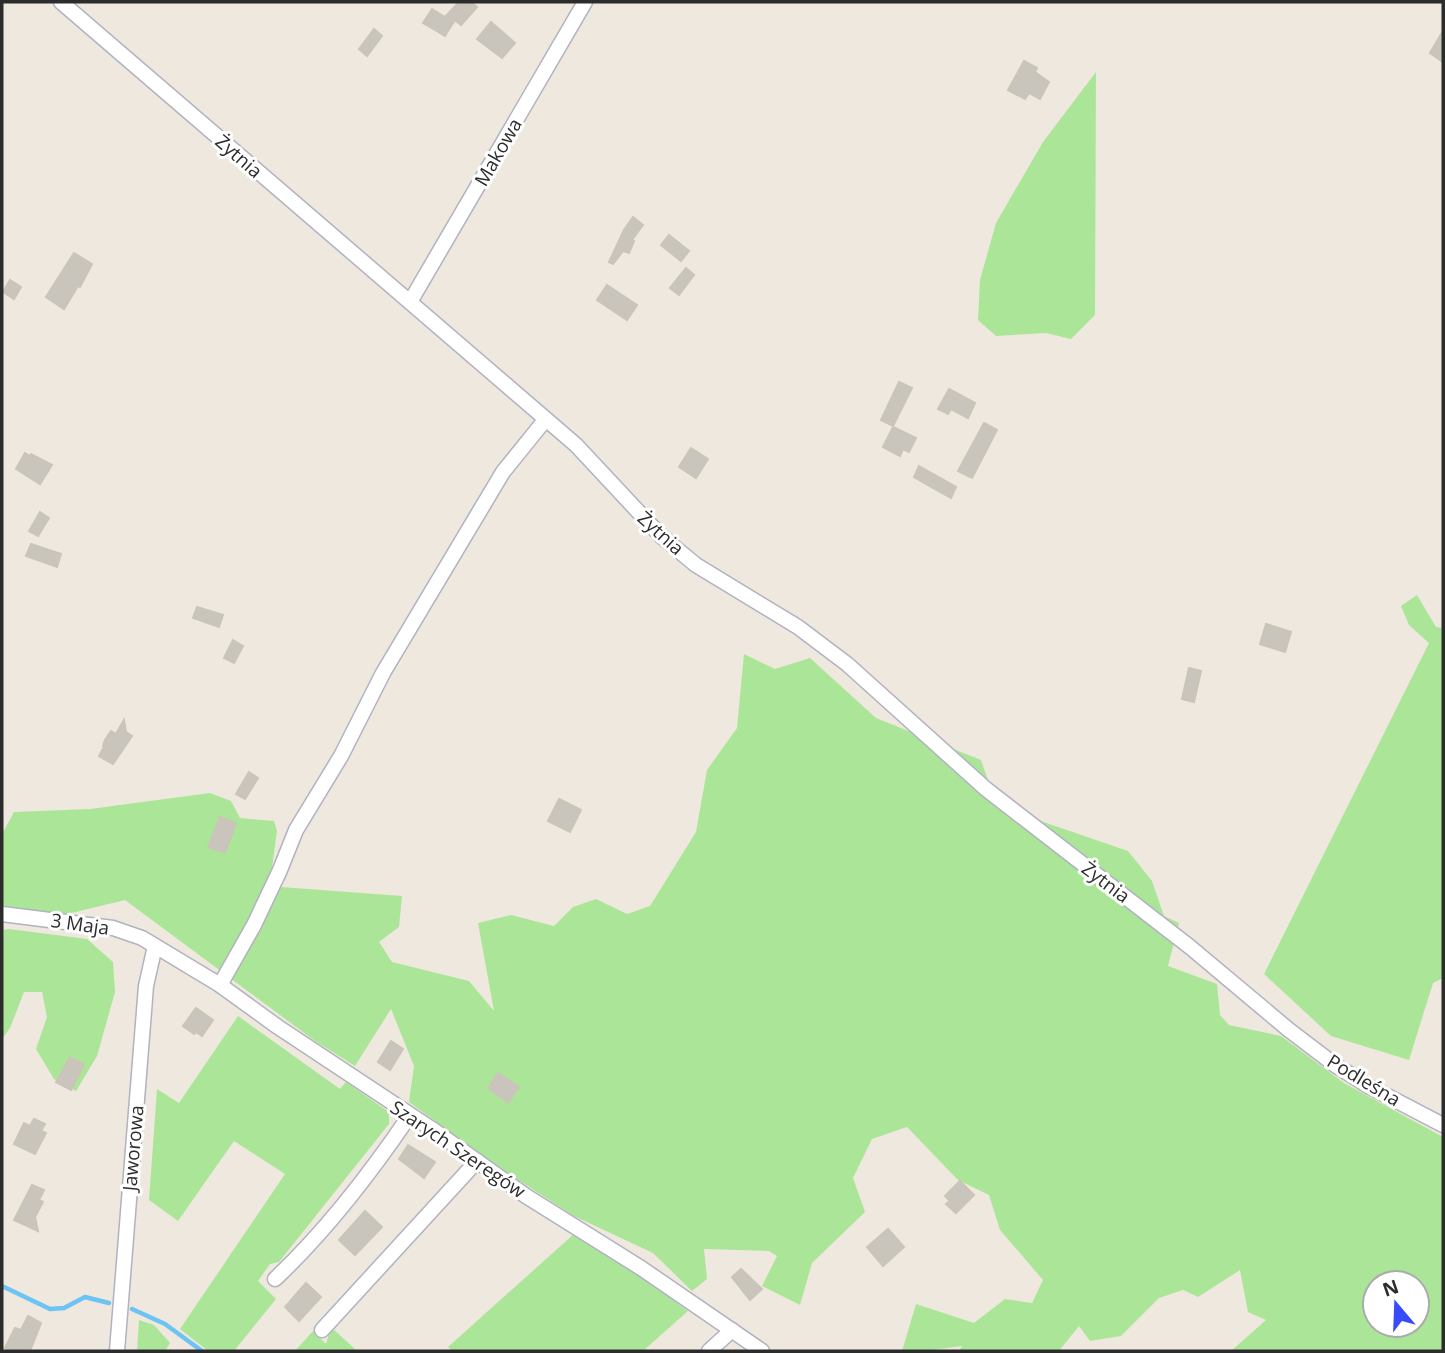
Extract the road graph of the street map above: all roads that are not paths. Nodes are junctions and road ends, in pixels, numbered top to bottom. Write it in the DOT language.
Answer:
graph roads {
  1 [pos="61,2"];
  2 [pos="586,2"];
  3 [pos="410,302"];
  4 [pos="545,419"];
  5 [pos="2,914"];
  6 [pos="155,946"];
  7 [pos="220,985"];
  8 [pos="1289,1030"];
  9 [pos="410,1115"];
  10 [pos="1443,1125"];
  11 [pos="477,1161"];
  12 [pos="275,1279"];
  13 [pos="322,1330"];
  14 [pos="732,1330"];
  15 [pos="117,1351"];
  16 [pos="709,1351"];
  17 [pos="762,1351"];
  1 -- 3 [label="street, Żytnia"];
  2 -- 3 [label="street, Makowa"];
  3 -- 4 [label="street, Żytnia"];
  4 -- 7 [label="street"];
  4 -- 8 [label="street, Żytnia"];
  5 -- 6 [label="street, 3 Maja"];
  6 -- 7 [label="street, Szarych Szeregów"];
  6 -- 15 [label="street, Jaworowa"];
  7 -- 9 [label="street, Szarych Szeregów"];
  8 -- 10 [label="street, Podleśna"];
  9 -- 11 [label="street, Szarych Szeregów"];
  9 -- 12 [label="street"];
  11 -- 13 [label="street"];
  11 -- 14 [label="street, Szarych Szeregów"];
  14 -- 16 [label="street"];
  14 -- 17 [label="street, Szarych Szeregów"];
}
